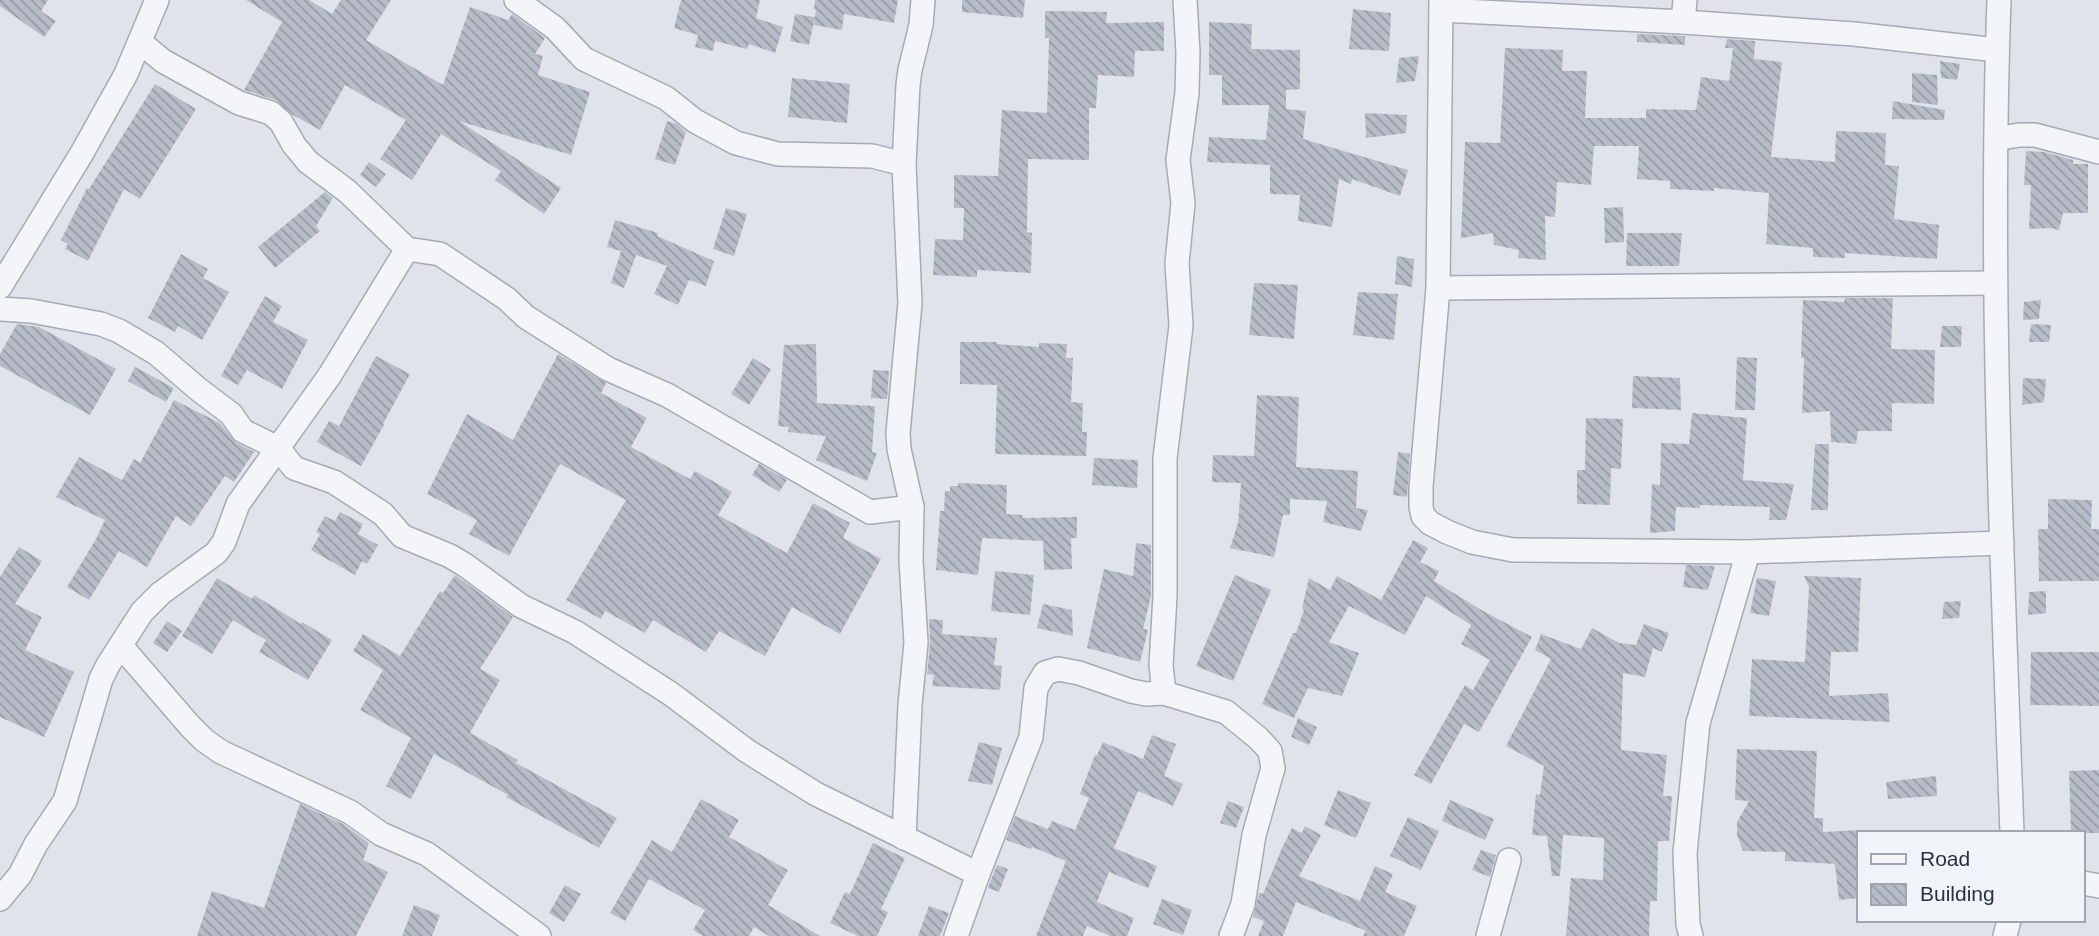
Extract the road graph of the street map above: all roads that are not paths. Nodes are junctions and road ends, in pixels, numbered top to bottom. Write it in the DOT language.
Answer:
graph roads {
  1 [pos="157,0"];
  2 [pos="516,0"];
  3 [pos="923,0"];
  4 [pos="1185,0"];
  5 [pos="1999,0"];
  6 [pos="1441,5"];
  7 [pos="1684,11"];
  8 [pos="140,42"];
  9 [pos="1997,50"];
  10 [pos="1996,139"];
  11 [pos="2099,152"];
  12 [pos="904,164"];
  13 [pos="407,249"];
  14 [pos="1995,283"];
  15 [pos="0,287"];
  16 [pos="1438,288"];
  17 [pos="0,309"];
  18 [pos="278,448"];
  19 [pos="912,506"];
  20 [pos="2001,543"];
  21 [pos="1748,552"];
  22 [pos="121,646"];
  23 [pos="1164,693"];
  24 [pos="2012,831"];
  25 [pos="904,838"];
  26 [pos="1508,860"];
  27 [pos="978,874"];
  28 [pos="0,899"];
  29 [pos="539,936"];
  30 [pos="956,936"];
  31 [pos="1231,936"];
  32 [pos="1488,936"];
  33 [pos="1691,936"];
  1 -- 8 [label="street"];
  2 -- 12 [label="street"];
  3 -- 12 [label="street"];
  4 -- 23 [label="street"];
  5 -- 9 [label="street"];
  6 -- 7 [label="street"];
  6 -- 16 [label="street"];
  7 -- 9 [label="street"];
  8 -- 13 [label="street"];
  8 -- 15 [label="street"];
  9 -- 10 [label="street"];
  10 -- 11 [label="street"];
  10 -- 14 [label="street"];
  12 -- 19 [label="street"];
  13 -- 18 [label="street"];
  13 -- 19 [label="street"];
  14 -- 16 [label="street"];
  14 -- 20 [label="street"];
  16 -- 21 [label="street"];
  17 -- 18 [label="street"];
  18 -- 22 [label="street"];
  18 -- 25 [label="street"];
  19 -- 25 [label="street"];
  20 -- 21 [label="street"];
  20 -- 24 [label="street"];
  21 -- 33 [label="street"];
  22 -- 28 [label="street"];
  22 -- 29 [label="street"];
  23 -- 27 [label="street"];
  23 -- 31 [label="street"];
  25 -- 27 [label="street"];
  26 -- 32 [label="street"];
  27 -- 30 [label="street"];
}
